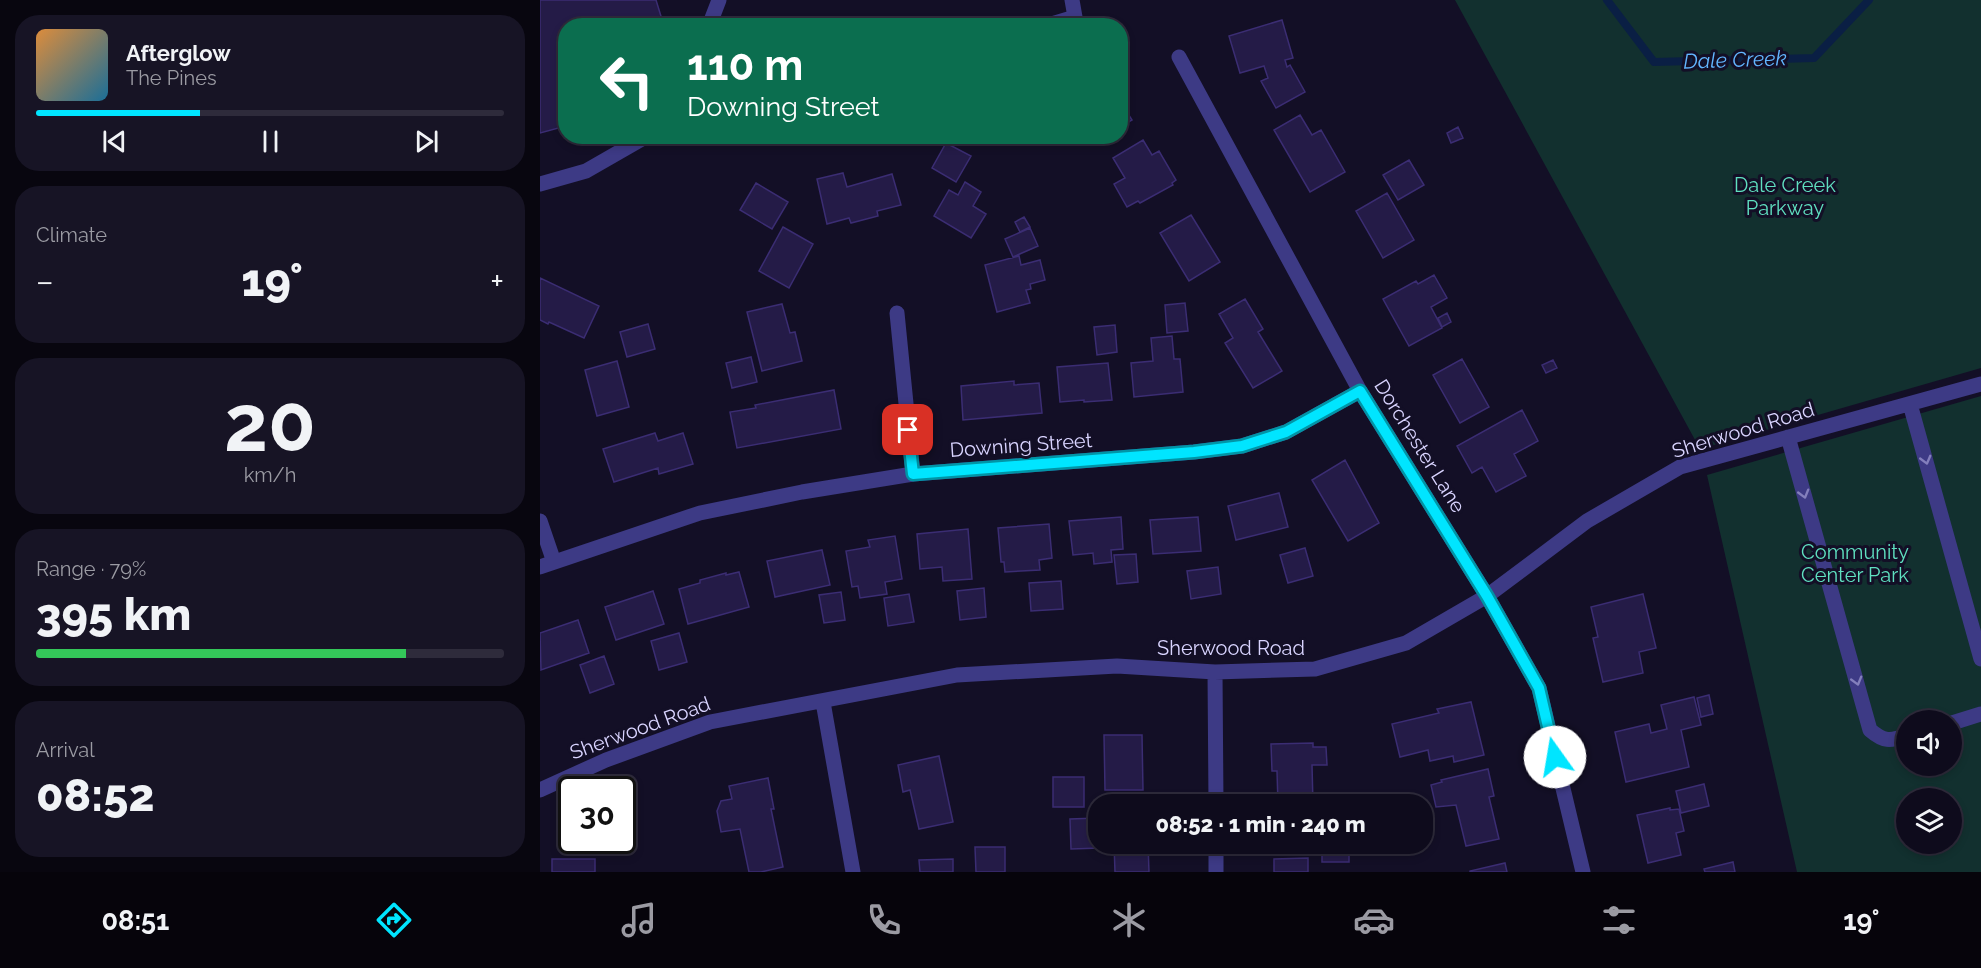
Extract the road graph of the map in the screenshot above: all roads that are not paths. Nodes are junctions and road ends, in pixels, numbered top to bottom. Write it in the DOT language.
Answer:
graph roads {
  1 [pos="719,0"];
  2 [pos="1072,0"];
  3 [pos="712,18"];
  4 [pos="1072,18"];
  5 [pos="1179,57"];
  6 [pos="633,144"];
  7 [pos="540,184"];
  8 [pos="897,313"];
  9 [pos="1981,384"];
  10 [pos="1360,391"];
  11 [pos="1910,404"];
  12 [pos="1788,437"];
  13 [pos="913,474"];
  14 [pos="540,521"];
  15 [pos="547,565"];
  16 [pos="1487,596"];
  17 [pos="1981,659"];
  18 [pos="1215,672"];
  19 [pos="823,702"];
  20 [pos="1981,714"];
  21 [pos="1962,720"];
  22 [pos="1896,739"];
  23 [pos="540,790"];
  24 [pos="1216,794"];
  25 [pos="1216,854"];
  26 [pos="853,872"];
  27 [pos="1216,872"];
  28 [pos="1582,872"];
  1 -- 3 [label="street"];
  2 -- 4 [label="street"];
  5 -- 10 [label="street, Dorchester Lane"];
  6 -- 7 [label="street"];
  8 -- 13 [label="street"];
  9 -- 11 [label="street, Sherwood Road"];
  10 -- 13 [label="street, Downing Street"];
  10 -- 16 [label="street, Dorchester Lane"];
  11 -- 12 [label="street, Sherwood Road"];
  11 -- 17 [label="street, one-way"];
  12 -- 16 [label="street, Sherwood Road"];
  12 -- 22 [label="street, one-way"];
  13 -- 15 [label="street, Downing Street"];
  14 -- 15 [label="street"];
  16 -- 18 [label="street, Sherwood Road"];
  16 -- 28 [label="street, Dorchester Lane"];
  18 -- 19 [label="street, Sherwood Road"];
  18 -- 24 [label="street"];
  19 -- 23 [label="street, Sherwood Road"];
  19 -- 26 [label="street"];
  20 -- 21 [label="street"];
  25 -- 27 [label="street"];
}
